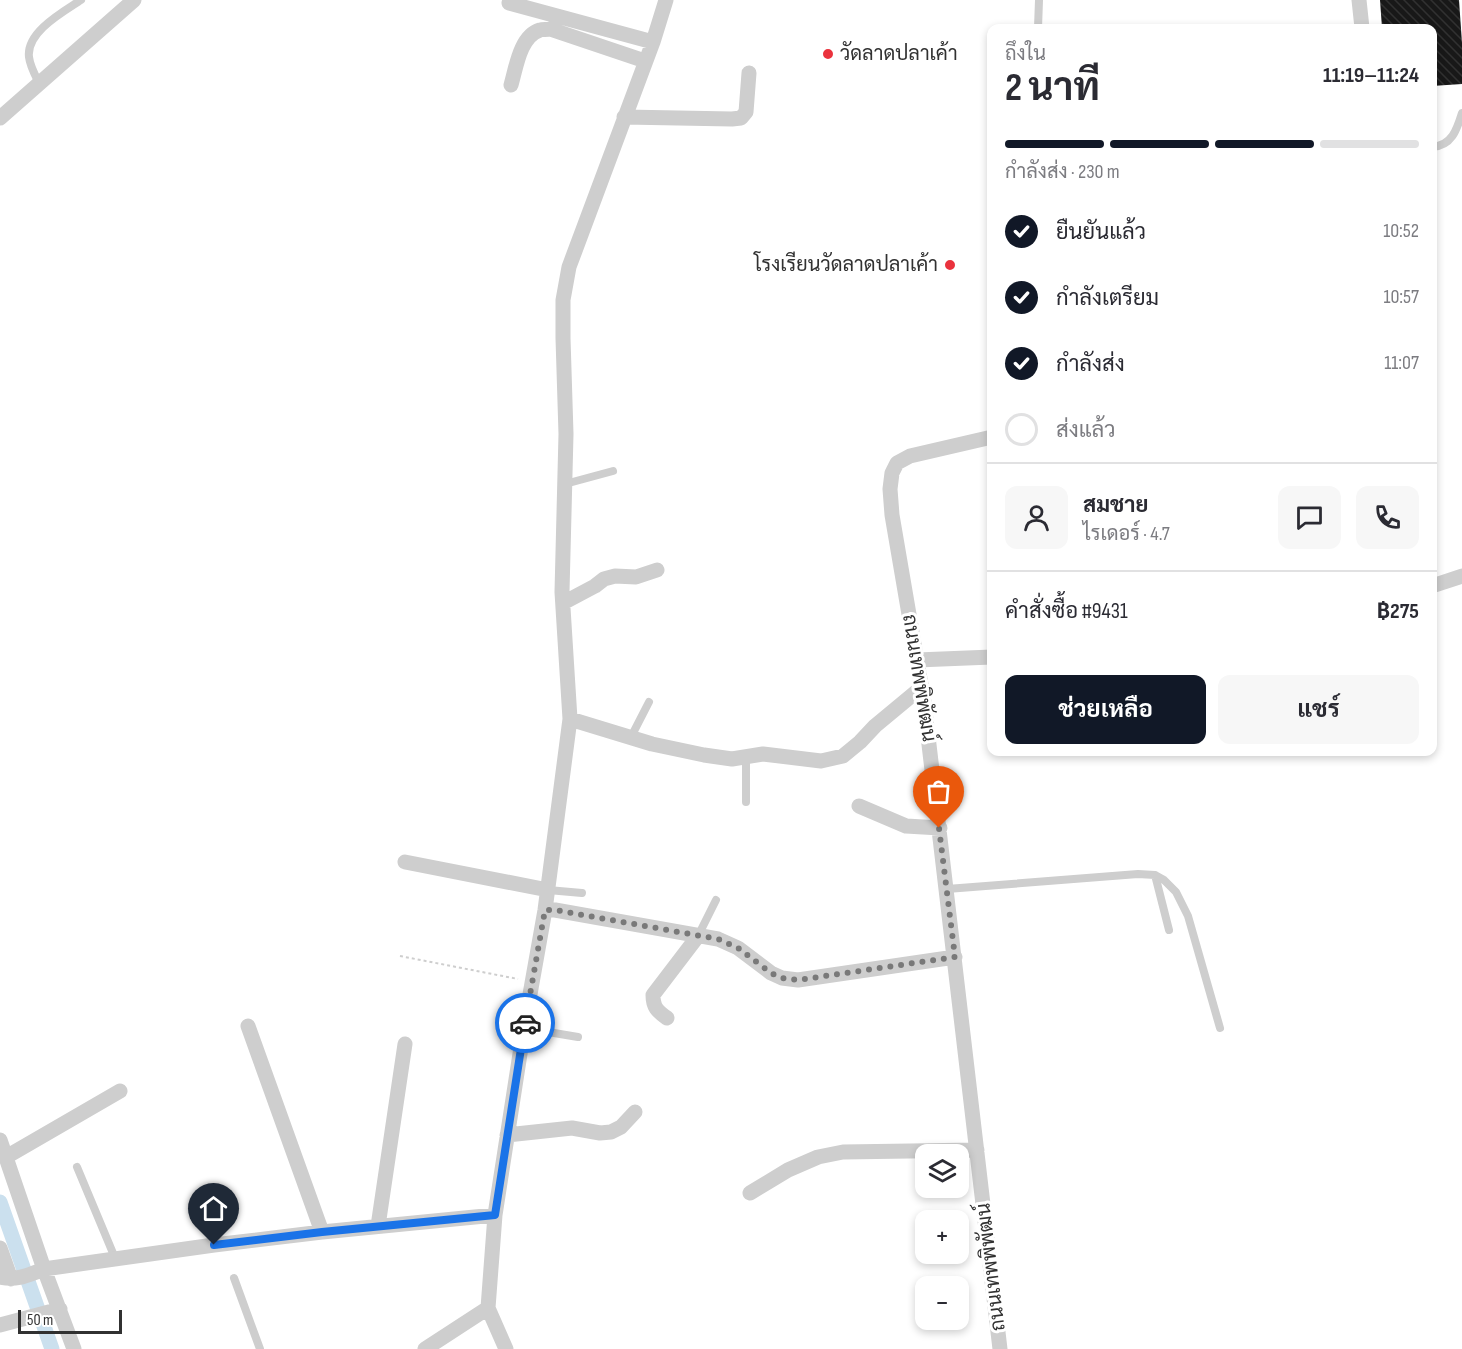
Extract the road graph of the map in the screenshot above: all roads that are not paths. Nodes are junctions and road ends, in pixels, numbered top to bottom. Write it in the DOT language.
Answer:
graph roads {
  1 [pos="81,0"];
  2 [pos="134,0"];
  3 [pos="666,0"];
  4 [pos="1039,0"];
  5 [pos="1359,0"];
  6 [pos="509,3"];
  7 [pos="1038,24"];
  8 [pos="1362,24"];
  9 [pos="653,42"];
  10 [pos="645,61"];
  11 [pos="749,73"];
  12 [pos="39,83"];
  13 [pos="511,85"];
  14 [pos="1462,113"];
  15 [pos="624,117"];
  16 [pos="0,118"];
  17 [pos="1437,147"];
  18 [pos="987,438"];
  19 [pos="613,471"];
  20 [pos="565,484"];
  21 [pos="657,570"];
  22 [pos="1462,576"];
  23 [pos="1437,584"];
  24 [pos="563,603"];
  25 [pos="987,657"];
  26 [pos="917,660"];
  27 [pos="922,687"];
  28 [pos="649,702"];
  29 [pos="570,719"];
  30 [pos="631,737"];
  31 [pos="746,757"];
  32 [pos="746,802"];
  33 [pos="859,806"];
  34 [pos="939,828"];
  35 [pos="405,862"];
  36 [pos="1155,875"];
  37 [pos="548,890"];
  38 [pos="947,890"];
  39 [pos="582,892"];
  40 [pos="716,900"];
  41 [pos="545,910"];
  42 [pos="1169,930"];
  43 [pos="698,936"];
  44 [pos="955,957"];
  45 [pos="667,1018"];
  46 [pos="248,1026"];
  47 [pos="524,1028"];
  48 [pos="1220,1028"];
  49 [pos="578,1037"];
  50 [pos="405,1044"];
  51 [pos="120,1091"];
  52 [pos="635,1112"];
  53 [pos="507,1135"];
  54 [pos="0,1140"];
  55 [pos="977,1150"];
  56 [pos="6,1157"];
  57 [pos="77,1167"];
  58 [pos="750,1193"];
  59 [pos="495,1215"];
  60 [pos="378,1226"];
  61 [pos="322,1232"];
  62 [pos="0,1248"];
  63 [pos="115,1258"];
  64 [pos="41,1270"];
  65 [pos="9,1278"];
  66 [pos="234,1278"];
  67 [pos="488,1308"];
  68 [pos="53,1311"];
  69 [pos="0,1325"];
  70 [pos="74,1349"];
  71 [pos="260,1349"];
  72 [pos="425,1349"];
  73 [pos="506,1349"];
  74 [pos="1000,1349"];
  1 -- 12 [label="lane"];
  2 -- 12 [label="street"];
  3 -- 9 [label="street"];
  4 -- 7 [label="lane"];
  5 -- 8 [label="street"];
  6 -- 9 [label="street"];
  9 -- 10 [label="street"];
  10 -- 13 [label="street"];
  10 -- 15 [label="street"];
  11 -- 15 [label="street"];
  12 -- 16 [label="street"];
  14 -- 17 [label="lane"];
  15 -- 20 [label="street"];
  18 -- 26 [label="street, ถนนเทพพิพัฒน์"];
  19 -- 20 [label="lane"];
  20 -- 24 [label="street"];
  21 -- 24 [label="street"];
  22 -- 23 [label="street"];
  24 -- 29 [label="street"];
  25 -- 26 [label="street"];
  26 -- 27 [label="street, ถนนเทพพิพัฒน์"];
  27 -- 31 [label="street"];
  27 -- 34 [label="street, ถนนเทพพิพัฒน์"];
  28 -- 30 [label="lane"];
  29 -- 30 [label="street"];
  29 -- 37 [label="street"];
  30 -- 31 [label="street"];
  31 -- 32 [label="lane"];
  33 -- 34 [label="street"];
  34 -- 38 [label="street, ถนนเทพพิพัฒน์"];
  35 -- 37 [label="street"];
  36 -- 38 [label="lane"];
  36 -- 42 [label="lane"];
  36 -- 48 [label="lane"];
  37 -- 39 [label="lane"];
  37 -- 41 [label="street"];
  38 -- 44 [label="street, ถนนเทพพิพัฒน์"];
  40 -- 43 [label="lane"];
  41 -- 43 [label="street"];
  41 -- 47 [label="street"];
  43 -- 44 [label="street"];
  43 -- 45 [label="street"];
  44 -- 55 [label="street, ถนนเทพพิพัฒน์"];
  46 -- 61 [label="street"];
  47 -- 49 [label="lane"];
  47 -- 53 [label="street"];
  50 -- 60 [label="street"];
  51 -- 56 [label="street"];
  52 -- 53 [label="street"];
  53 -- 59 [label="street"];
  54 -- 56 [label="street"];
  55 -- 58 [label="street"];
  55 -- 74 [label="street, ถนนเทพพิพัฒน์"];
  56 -- 64 [label="street"];
  57 -- 63 [label="lane"];
  59 -- 60 [label="street"];
  59 -- 67 [label="street"];
  60 -- 61 [label="street"];
  61 -- 63 [label="street"];
  62 -- 65 [label="street"];
  63 -- 64 [label="street"];
  64 -- 65 [label="street"];
  64 -- 68 [label="street"];
  66 -- 71 [label="lane"];
  67 -- 72 [label="street"];
  67 -- 73 [label="street"];
  68 -- 69 [label="street"];
  68 -- 70 [label="street"];
}
